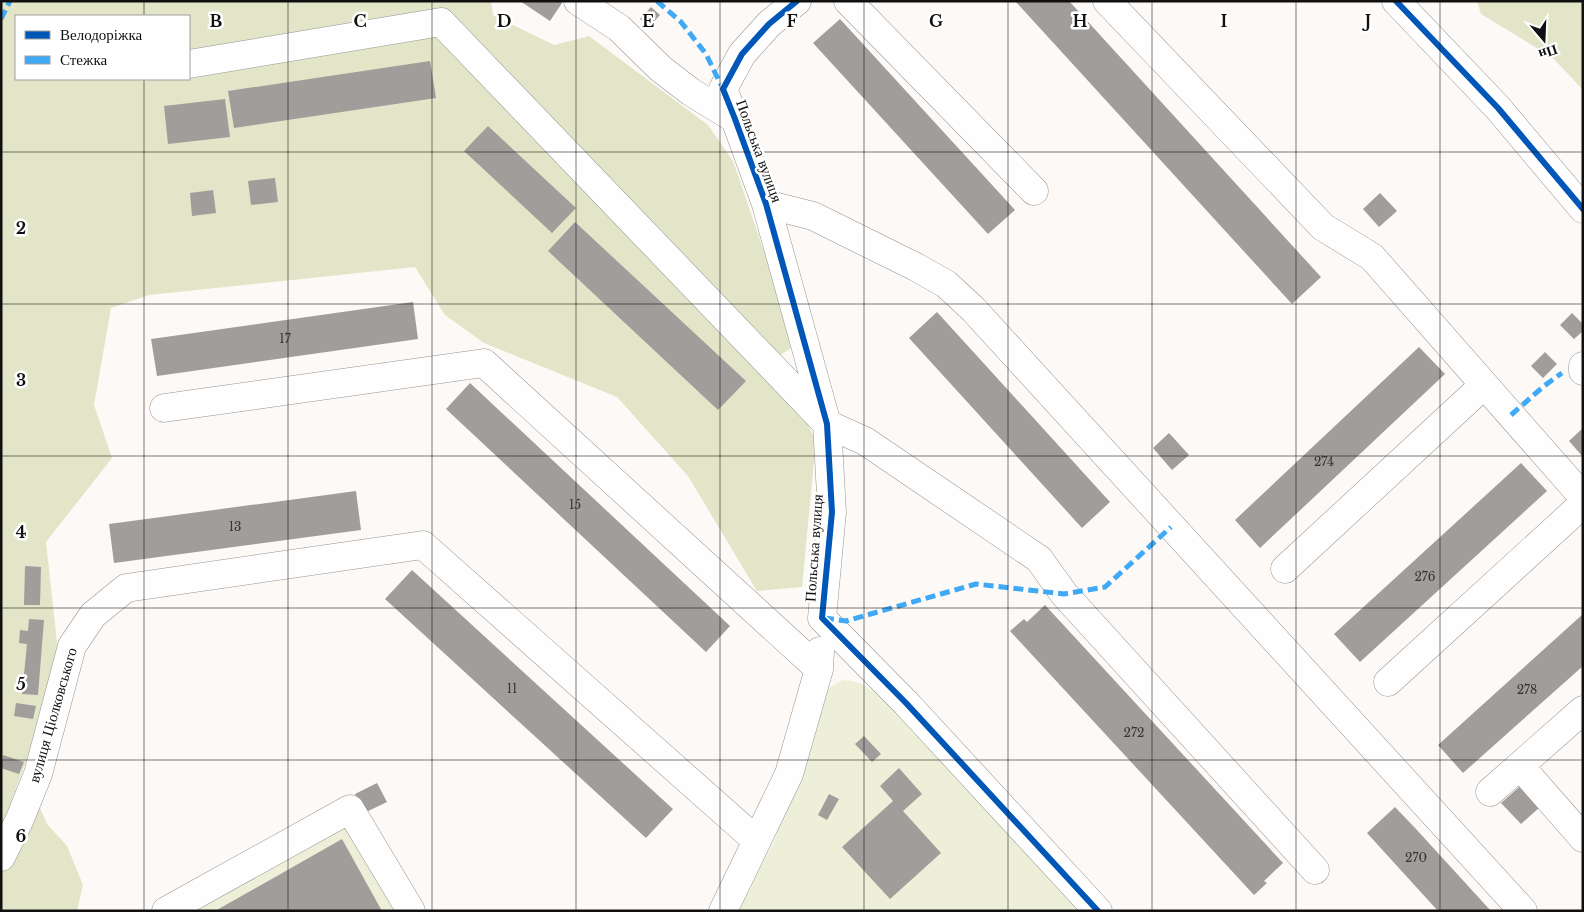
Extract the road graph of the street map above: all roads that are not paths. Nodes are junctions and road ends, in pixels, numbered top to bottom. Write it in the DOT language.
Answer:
graph roads {
  1 [pos="578,1"];
  2 [pos="797,1"];
  3 [pos="848,1"];
  4 [pos="1107,1"];
  5 [pos="1396,1"];
  6 [pos="190,64"];
  7 [pos="735,119"];
  8 [pos="1034,191"];
  9 [pos="766,204"];
  10 [pos="1583,209"];
  11 [pos="1583,366"];
  12 [pos="1583,371"];
  13 [pos="1484,385"];
  14 [pos="164,408"];
  15 [pos="827,424"];
  16 [pos="1583,497"];
  17 [pos="1583,504"];
  18 [pos="1285,570"];
  19 [pos="822,618"];
  20 [pos="819,669"];
  21 [pos="1388,682"];
  22 [pos="1583,710"];
  23 [pos="1520,766"];
  24 [pos="1490,792"];
  25 [pos="1583,838"];
  26 [pos="757,841"];
  27 [pos="1,857"];
  28 [pos="1315,870"];
  29 [pos="166,911"];
  30 [pos="411,911"];
  31 [pos="723,911"];
  32 [pos="1098,911"];
  33 [pos="1523,911"];
  1 -- 7 [label="street"];
  2 -- 7 [label="street, Польська вулиця"];
  3 -- 8 [label="street"];
  4 -- 13 [label="street"];
  5 -- 10 [label="street"];
  6 -- 15 [label="street"];
  7 -- 9 [label="street, Польська вулиця"];
  9 -- 15 [label="street, Польська вулиця"];
  9 -- 33 [label="street"];
  11 -- 12 [label="street"];
  13 -- 16 [label="street"];
  13 -- 18 [label="street"];
  14 -- 20 [label="street"];
  15 -- 19 [label="street, Польська вулиця"];
  15 -- 28 [label="street"];
  17 -- 21 [label="street"];
  19 -- 20 [label="street"];
  19 -- 32 [label="street, Польська вулиця"];
  20 -- 26 [label="street"];
  22 -- 23 [label="street"];
  23 -- 24 [label="street"];
  23 -- 25 [label="street"];
  26 -- 27 [label="street, вулиця Ціолковського"];
  26 -- 31 [label="street"];
  29 -- 30 [label="street"];
}
